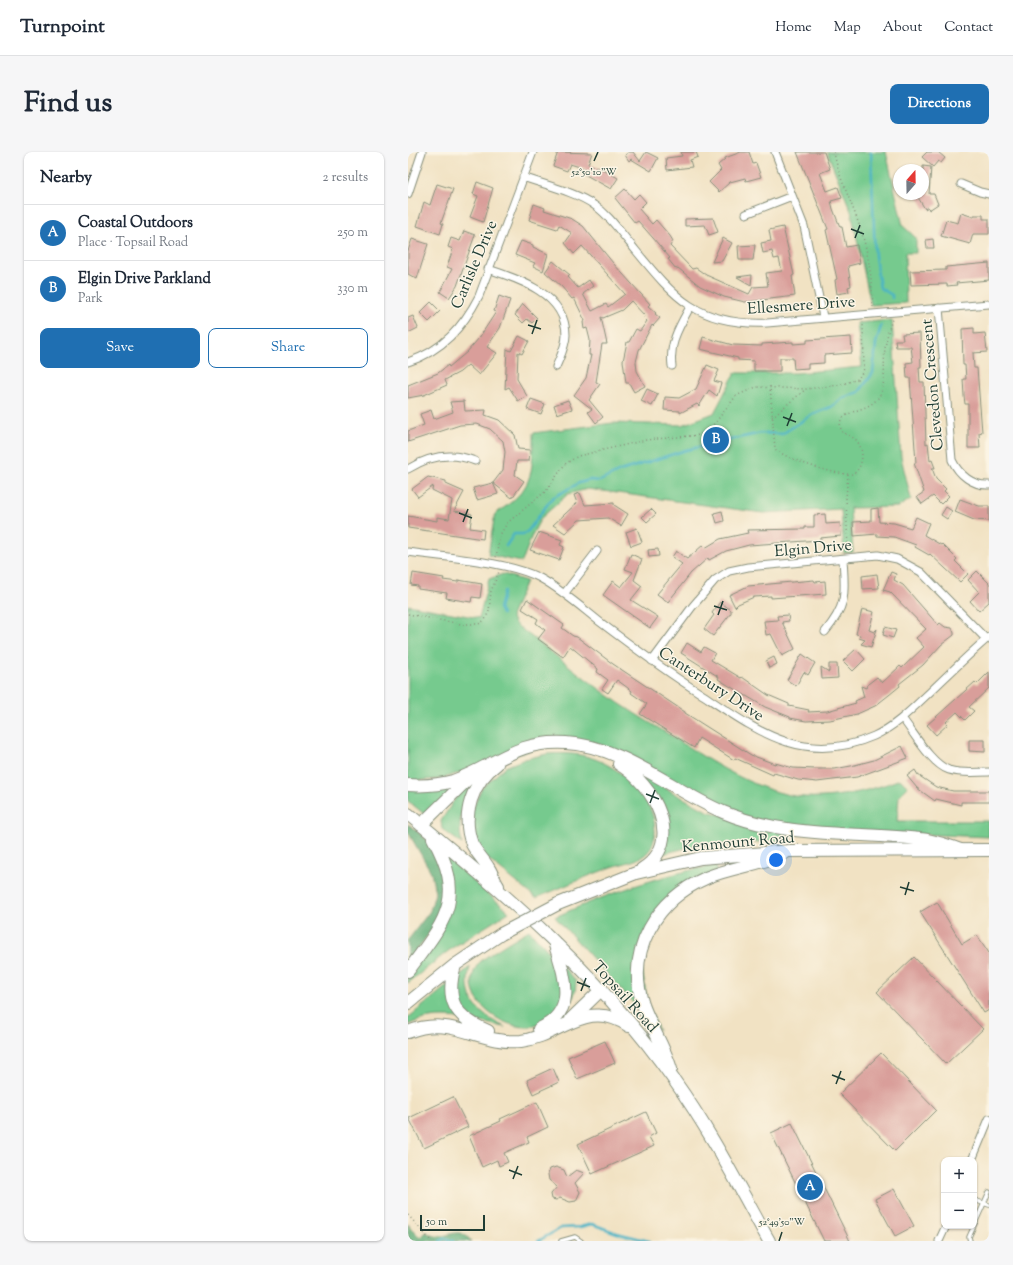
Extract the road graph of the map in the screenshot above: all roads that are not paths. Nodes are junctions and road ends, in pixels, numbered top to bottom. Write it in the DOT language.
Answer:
graph roads {
  1 [pos="422,152"];
  2 [pos="533,152"];
  3 [pos="775,152"];
  4 [pos="523,177"];
  5 [pos="961,184"];
  6 [pos="408,194"];
  7 [pos="989,194"];
  8 [pos="792,196"];
  9 [pos="746,214"];
  10 [pos="488,269"];
  11 [pos="989,304"];
  12 [pos="690,307"];
  13 [pos="939,308"];
  14 [pos="823,317"];
  15 [pos="408,362"];
  16 [pos="672,366"];
  17 [pos="556,367"];
  18 [pos="475,461"];
  19 [pos="408,469"];
  20 [pos="989,485"];
  21 [pos="597,551"];
  22 [pos="408,552"];
  23 [pos="846,558"];
  24 [pos="564,594"];
  25 [pos="825,632"];
  26 [pos="987,638"];
  27 [pos="652,661"];
  28 [pos="902,718"];
  29 [pos="481,767"];
  30 [pos="989,772"];
  31 [pos="408,785"];
  32 [pos="408,814"];
  33 [pos="421,825"];
  34 [pos="431,833"];
  35 [pos="961,850"];
  36 [pos="989,850"];
  37 [pos="790,851"];
  38 [pos="636,873"];
  39 [pos="501,893"];
  40 [pos="555,944"];
  41 [pos="454,965"];
  42 [pos="408,971"];
  43 [pos="602,989"];
  44 [pos="408,1003"];
  45 [pos="562,1026"];
  46 [pos="408,1032"];
  47 [pos="640,1034"];
  48 [pos="674,1079"];
  49 [pos="989,1119"];
  50 [pos="973,1157"];
  51 [pos="989,1192"];
  52 [pos="977,1201"];
  53 [pos="984,1204"];
  54 [pos="989,1205"];
  55 [pos="945,1229"];
  56 [pos="561,1241"];
  57 [pos="581,1241"];
  58 [pos="769,1241"];
  59 [pos="939,1241"];
  60 [pos="970,1241"];
  1 -- 6 [label="street"];
  2 -- 4 [label="street, Carlisle Drive"];
  3 -- 8 [label="street"];
  4 -- 10 [label="street, Carlisle Drive"];
  4 -- 12 [label="street, Ellesmere Drive"];
  5 -- 7 [label="street"];
  8 -- 9 [label="street"];
  8 -- 14 [label="street"];
  10 -- 15 [label="street, Carlisle Drive"];
  10 -- 17 [label="street"];
  11 -- 13 [label="street, Ellesmere Drive"];
  12 -- 14 [label="street, Ellesmere Drive"];
  12 -- 16 [label="street"];
  13 -- 14 [label="street, Ellesmere Drive"];
  13 -- 20 [label="street, Clevedon Crescent"];
  18 -- 19 [label="street"];
  21 -- 24 [label="street"];
  22 -- 24 [label="street, Canterbury Drive"];
  23 -- 25 [label="street"];
  23 -- 26 [label="street, Elgin Drive"];
  23 -- 27 [label="street, Elgin Drive"];
  24 -- 27 [label="street, Canterbury Drive"];
  26 -- 28 [label="street, Canterbury Drive"];
  27 -- 28 [label="street, Canterbury Drive"];
  28 -- 30 [label="street"];
  29 -- 31 [label="main road"];
  29 -- 33 [label="main road"];
  29 -- 35 [label="main road"];
  32 -- 33 [label="main road, Topsail Road"];
  33 -- 34 [label="main road, Topsail Road"];
  34 -- 39 [label="main road, Topsail Road"];
  34 -- 42 [label="main road"];
  35 -- 36 [label="main road, Kenmount Road"];
  35 -- 37 [label="main road, Kenmount Road"];
  37 -- 38 [label="main road, Kenmount Road"];
  37 -- 48 [label="main road"];
  38 -- 39 [label="main road"];
  38 -- 41 [label="main road, Kenmount Road, bridge"];
  39 -- 40 [label="main road, Topsail Road"];
  40 -- 41 [label="main road"];
  40 -- 43 [label="main road, Topsail Road"];
  41 -- 44 [label="main road, Kenmount Road"];
  43 -- 45 [label="main road"];
  43 -- 47 [label="main road, Topsail Road"];
  45 -- 46 [label="main road"];
  45 -- 47 [label="main road"];
  47 -- 48 [label="main road, Topsail Road"];
  48 -- 58 [label="main road, Topsail Road"];
  49 -- 50 [label="street"];
  51 -- 53 [label="lane"];
  52 -- 53 [label="lane"];
  53 -- 54 [label="lane"];
  53 -- 60 [label="lane"];
  55 -- 59 [label="street"];
  56 -- 57 [label="lane"];
}
